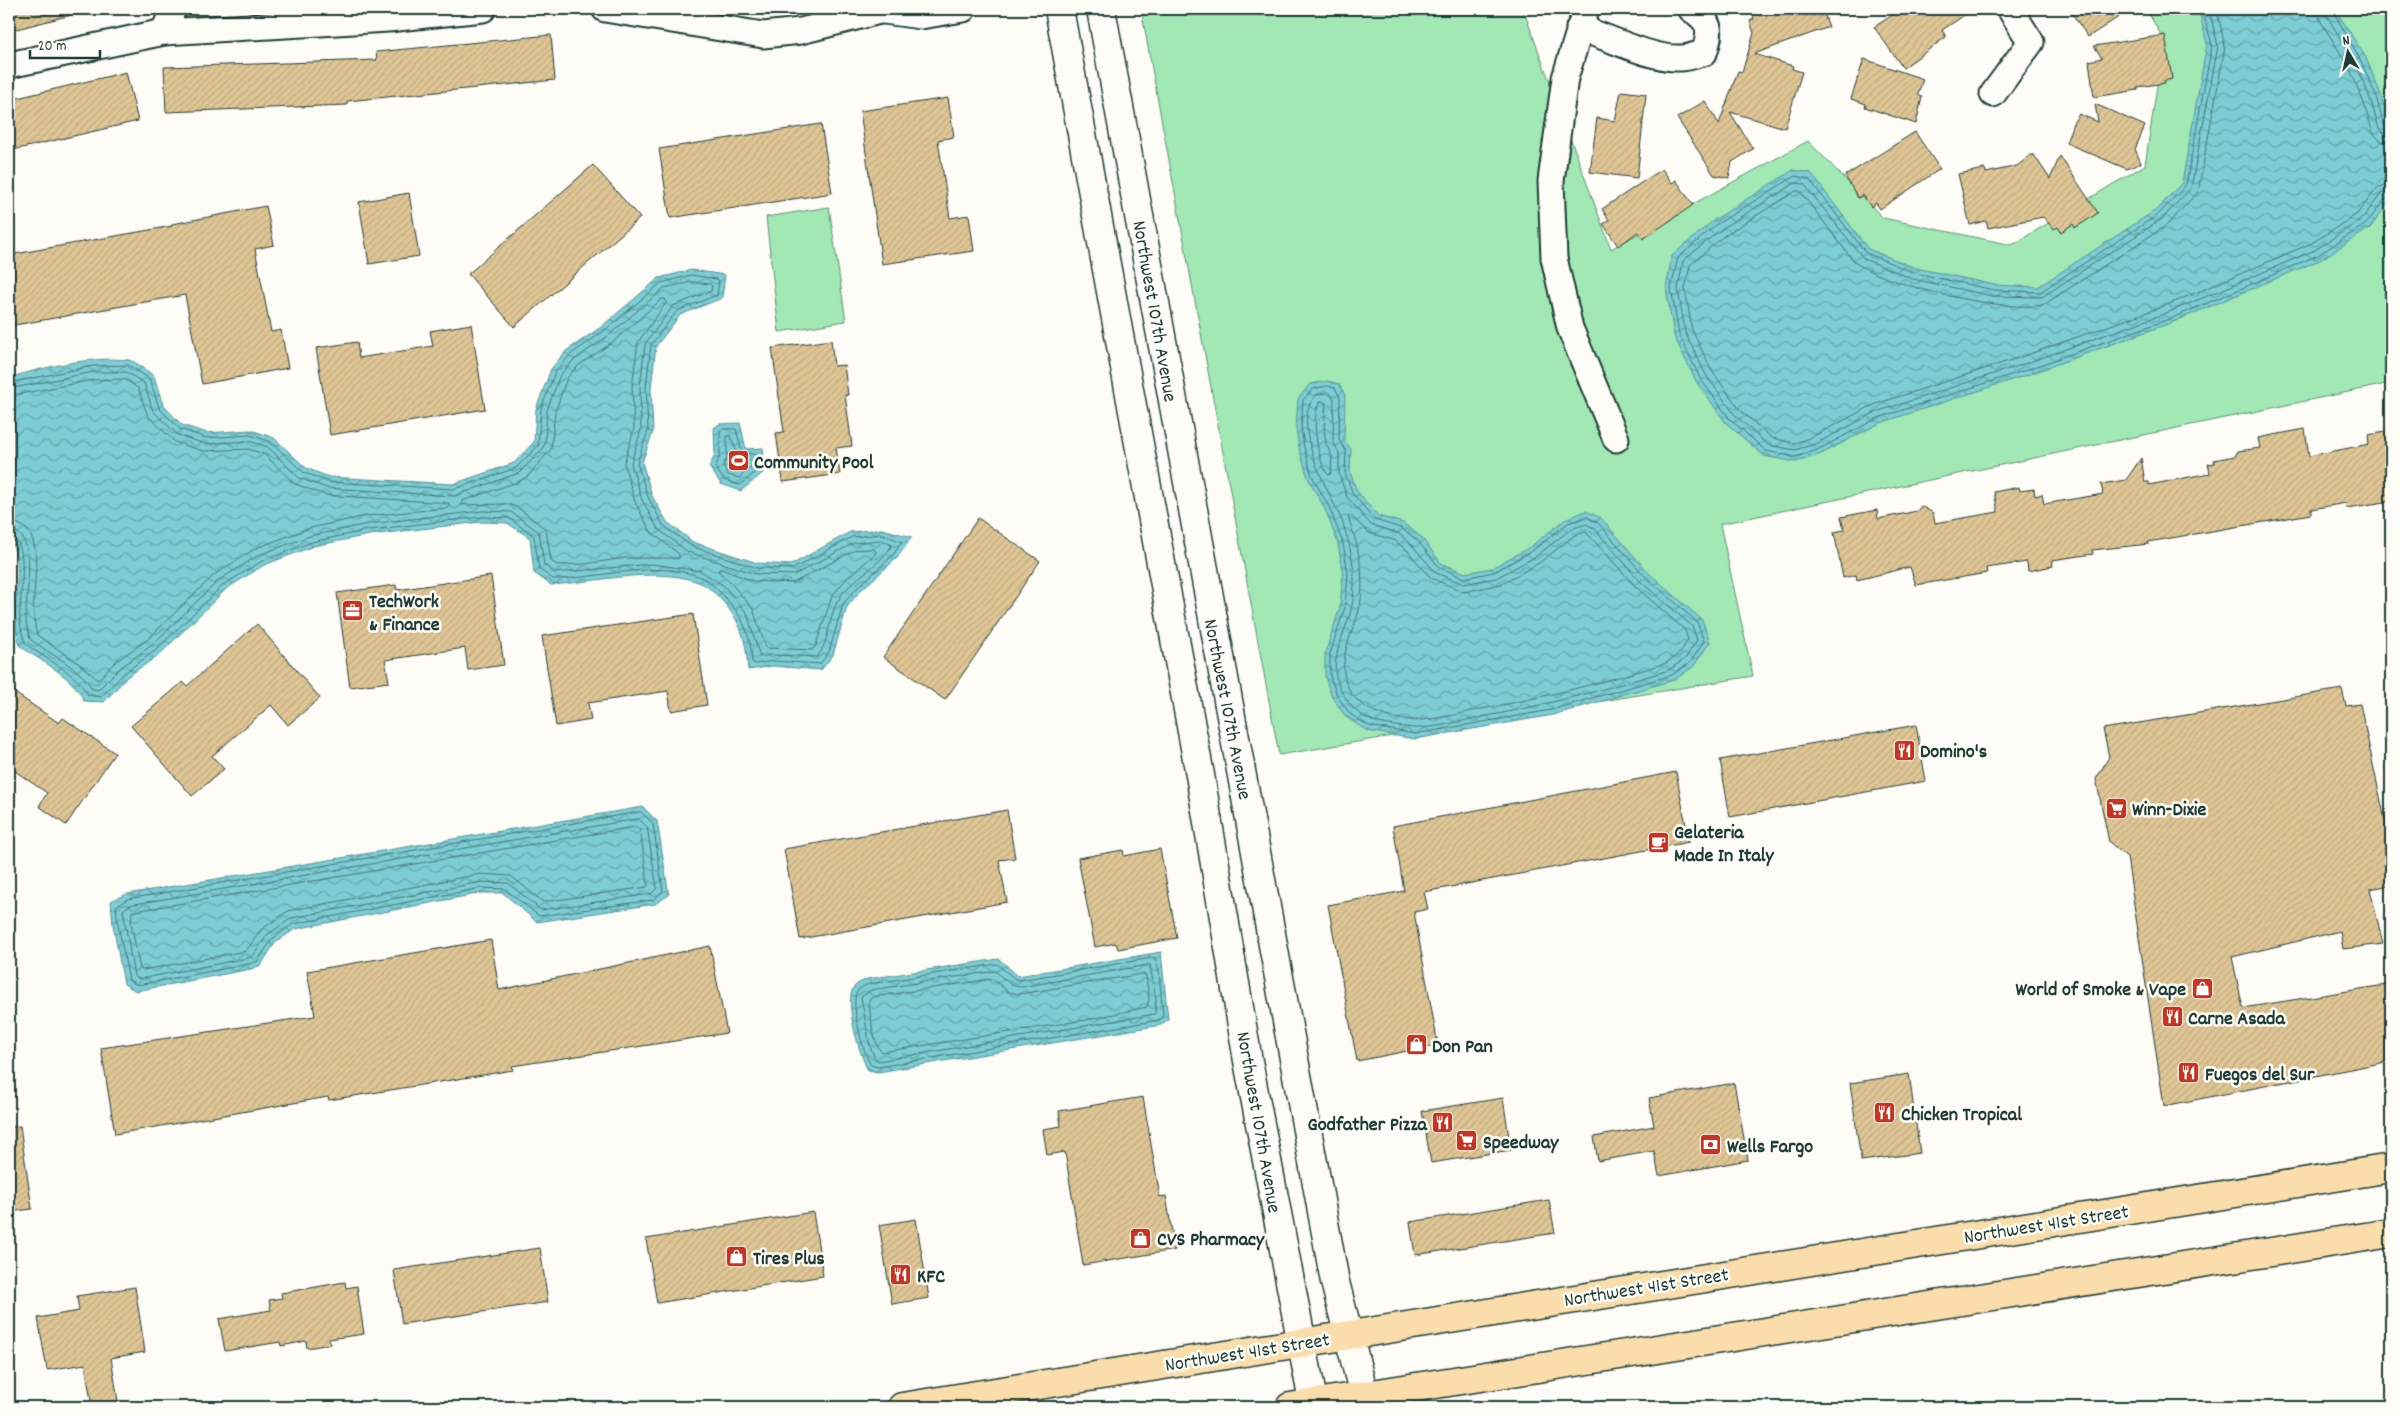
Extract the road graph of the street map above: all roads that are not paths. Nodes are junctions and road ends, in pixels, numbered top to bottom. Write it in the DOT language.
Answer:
graph roads {
  1 [pos="173,9"];
  2 [pos="483,9"];
  3 [pos="605,9"];
  4 [pos="963,9"];
  5 [pos="1059,9"];
  6 [pos="1102,9"];
  7 [pos="1691,9"];
  8 [pos="2010,9"];
  9 [pos="886,10"];
  10 [pos="280,17"];
  11 [pos="1582,18"];
  12 [pos="164,32"];
  13 [pos="9,65"];
  14 [pos="1993,94"];
  15 [pos="1616,439"];
  16 [pos="2391,1168"];
  17 [pos="2391,1233"];
  18 [pos="1348,1334"];
  19 [pos="1300,1342"];
  20 [pos="1366,1401"];
  21 [pos="1306,1406"];
  22 [pos="902,1407"];
  1 -- 12 [label="street"];
  2 -- 10 [label="street"];
  3 -- 9 [label="street"];
  4 -- 9 [label="street"];
  5 -- 19 [label="main road, Northwest 107th Avenue"];
  6 -- 18 [label="main road, Northwest 107th Avenue"];
  7 -- 11 [label="street"];
  8 -- 14 [label="street"];
  10 -- 12 [label="street"];
  11 -- 15 [label="street"];
  12 -- 13 [label="street"];
  16 -- 18 [label="main road, Northwest 41st Street"];
  17 -- 20 [label="main road"];
  18 -- 19 [label="main road, Northwest 41st Street"];
  18 -- 20 [label="main road, Northwest 107th Avenue"];
  19 -- 21 [label="main road, Northwest 107th Avenue"];
  19 -- 22 [label="main road, Northwest 41st Street"];
  20 -- 21 [label="main road"];
}
